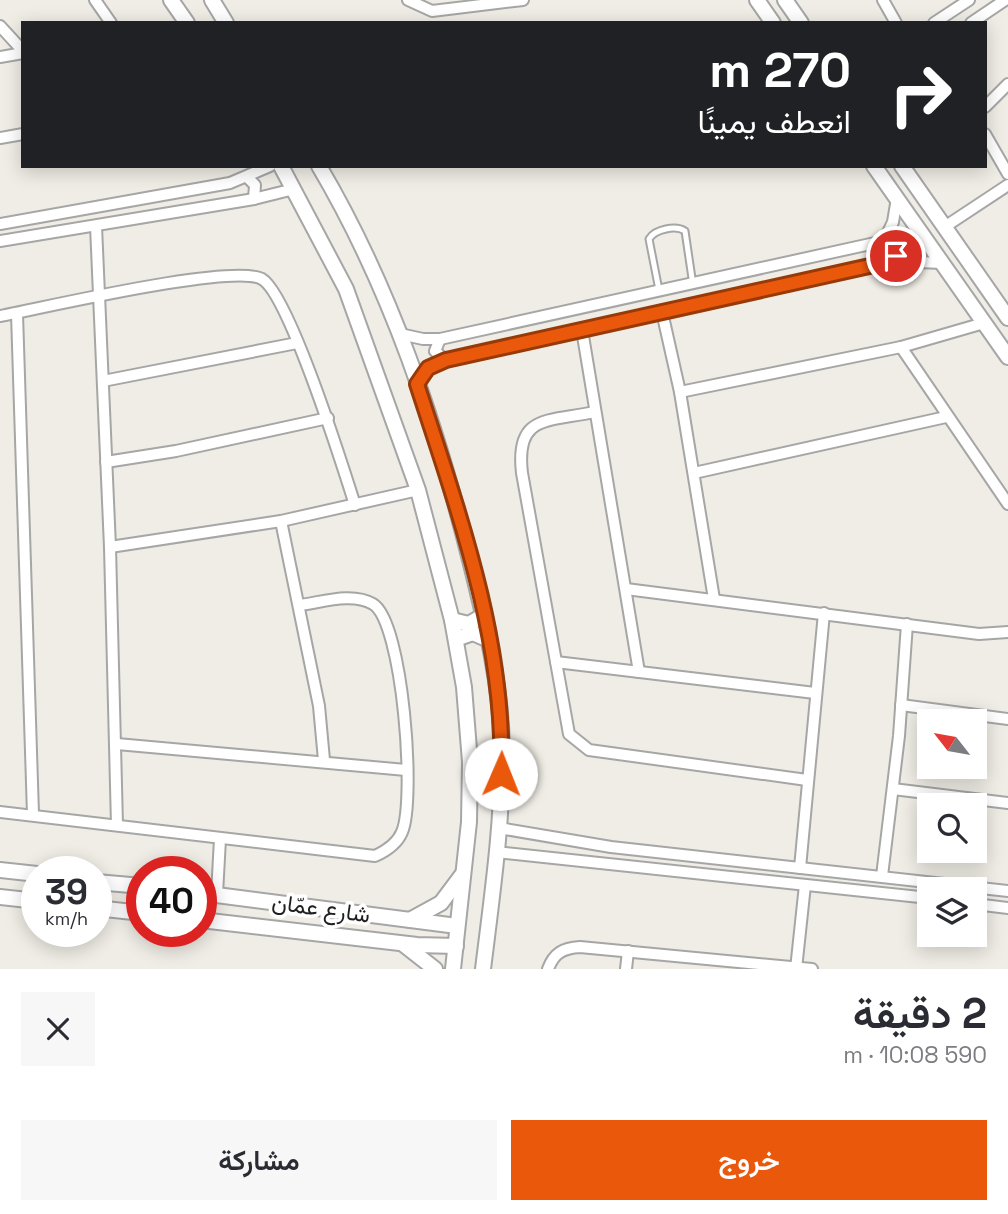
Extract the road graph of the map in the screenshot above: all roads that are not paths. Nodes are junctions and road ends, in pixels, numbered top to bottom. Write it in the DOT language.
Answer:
graph roads {
  1 [pos="95,0"];
  2 [pos="171,0"];
  3 [pos="212,0"];
  4 [pos="408,0"];
  5 [pos="523,0"];
  6 [pos="757,0"];
  7 [pos="785,0"];
  8 [pos="883,0"];
  9 [pos="969,0"];
  10 [pos="1004,0"];
  11 [pos="110,21"];
  12 [pos="186,21"];
  13 [pos="225,21"];
  14 [pos="772,21"];
  15 [pos="800,21"];
  16 [pos="896,21"];
  17 [pos="937,21"];
  18 [pos="974,21"];
  19 [pos="0,26"];
  20 [pos="21,50"];
  21 [pos="21,52"];
  22 [pos="0,57"];
  23 [pos="1008,85"];
  24 [pos="987,105"];
  25 [pos="21,134"];
  26 [pos="987,137"];
  27 [pos="0,138"];
  28 [pos="266,168"];
  29 [pos="282,168"];
  30 [pos="320,168"];
  31 [pos="875,168"];
  32 [pos="903,168"];
  33 [pos="1008,174"];
  34 [pos="247,177"];
  35 [pos="1008,185"];
  36 [pos="294,189"];
  37 [pos="897,198"];
  38 [pos="254,199"];
  39 [pos="0,224"];
  40 [pos="96,226"];
  41 [pos="946,226"];
  42 [pos="0,241"];
  43 [pos="884,241"];
  44 [pos="892,261"];
  45 [pos="943,263"];
  46 [pos="694,285"];
  47 [pos="659,292"];
  48 [pos="98,297"];
  49 [pos="662,312"];
  50 [pos="17,314"];
  51 [pos="0,316"];
  52 [pos="1008,318"];
  53 [pos="984,323"];
  54 [pos="582,330"];
  55 [pos="400,334"];
  56 [pos="440,339"];
  57 [pos="297,343"];
  58 [pos="901,347"];
  59 [pos="1008,357"];
  60 [pos="446,360"];
  61 [pos="103,381"];
  62 [pos="417,384"];
  63 [pos="680,392"];
  64 [pos="594,412"];
  65 [pos="946,416"];
  66 [pos="328,418"];
  67 [pos="106,462"];
  68 [pos="694,473"];
  69 [pos="418,490"];
  70 [pos="1008,504"];
  71 [pos="355,505"];
  72 [pos="281,521"];
  73 [pos="110,547"];
  74 [pos="626,589"];
  75 [pos="714,598"];
  76 [pos="300,605"];
  77 [pos="824,613"];
  78 [pos="484,615"];
  79 [pos="452,620"];
  80 [pos="906,625"];
  81 [pos="1008,632"];
  82 [pos="456,639"];
  83 [pos="488,640"];
  84 [pos="556,662"];
  85 [pos="639,672"];
  86 [pos="816,693"];
  87 [pos="901,705"];
  88 [pos="1008,719"];
  89 [pos="117,744"];
  90 [pos="324,760"];
  91 [pos="406,770"];
  92 [pos="807,780"];
  93 [pos="893,789"];
  94 [pos="1008,803"];
  95 [pos="0,812"];
  96 [pos="33,814"];
  97 [pos="117,825"];
  98 [pos="499,828"];
  99 [pos="533,836"];
  100 [pos="219,839"];
  101 [pos="496,852"];
  102 [pos="531,854"];
  103 [pos="800,868"];
  104 [pos="0,870"];
  105 [pos="21,872"];
  106 [pos="463,873"];
  107 [pos="882,876"];
  108 [pos="805,885"];
  109 [pos="1008,891"];
  110 [pos="217,894"];
  111 [pos="0,897"];
  112 [pos="917,897"];
  113 [pos="21,899"];
  114 [pos="987,905"];
  115 [pos="1008,908"];
  116 [pos="409,920"];
  117 [pos="217,922"];
  118 [pos="440,924"];
  119 [pos="457,926"];
  120 [pos="402,943"];
  121 [pos="438,946"];
  122 [pos="456,946"];
  123 [pos="628,951"];
  124 [pos="712,965"];
  125 [pos="796,968"];
  126 [pos="435,969"];
  127 [pos="453,969"];
  128 [pos="484,969"];
  129 [pos="548,969"];
  130 [pos="626,969"];
  131 [pos="812,969"];
  1 -- 11 [label="street"];
  2 -- 12 [label="street"];
  3 -- 13 [label="street"];
  4 -- 5 [label="street"];
  6 -- 14 [label="street"];
  7 -- 15 [label="street"];
  8 -- 16 [label="street"];
  9 -- 17 [label="street"];
  10 -- 18 [label="street"];
  19 -- 20 [label="street"];
  21 -- 22 [label="street"];
  23 -- 24 [label="street"];
  25 -- 27 [label="street"];
  26 -- 33 [label="street"];
  28 -- 34 [label="street"];
  29 -- 36 [label="street"];
  30 -- 55 [label="street"];
  31 -- 37 [label="street"];
  32 -- 41 [label="street"];
  34 -- 38 [label="street"];
  34 -- 39 [label="street"];
  35 -- 41 [label="street"];
  36 -- 38 [label="street"];
  36 -- 69 [label="street"];
  37 -- 43 [label="street"];
  37 -- 45 [label="street"];
  38 -- 40 [label="street"];
  40 -- 42 [label="street"];
  40 -- 48 [label="street"];
  41 -- 52 [label="street"];
  43 -- 44 [label="street"];
  43 -- 46 [label="street"];
  44 -- 45 [label="street"];
  44 -- 49 [label="street"];
  45 -- 53 [label="street"];
  46 -- 47 [label="street"];
  46 -- 47 [label="lane"];
  47 -- 56 [label="street"];
  48 -- 50 [label="street"];
  48 -- 57 [label="street"];
  48 -- 61 [label="street"];
  49 -- 54 [label="street"];
  49 -- 63 [label="street"];
  50 -- 51 [label="street"];
  50 -- 96 [label="street"];
  53 -- 58 [label="street"];
  53 -- 59 [label="street"];
  54 -- 60 [label="street"];
  54 -- 64 [label="street"];
  55 -- 56 [label="street"];
  55 -- 62 [label="street"];
  56 -- 60 [label="street"];
  57 -- 61 [label="street"];
  57 -- 66 [label="street"];
  58 -- 63 [label="street"];
  58 -- 65 [label="street"];
  60 -- 62 [label="street"];
  61 -- 67 [label="street"];
  62 -- 78 [label="street"];
  63 -- 68 [label="street"];
  64 -- 74 [label="street"];
  64 -- 84 [label="street"];
  65 -- 68 [label="street"];
  65 -- 70 [label="street"];
  66 -- 67 [label="street"];
  66 -- 71 [label="street"];
  67 -- 73 [label="street"];
  68 -- 75 [label="street"];
  69 -- 71 [label="street"];
  69 -- 79 [label="street"];
  71 -- 72 [label="street"];
  72 -- 73 [label="street"];
  72 -- 76 [label="street"];
  73 -- 89 [label="street"];
  74 -- 75 [label="street"];
  74 -- 85 [label="street"];
  75 -- 77 [label="street"];
  76 -- 90 [label="street"];
  76 -- 91 [label="street"];
  77 -- 80 [label="street"];
  77 -- 86 [label="street"];
  78 -- 79 [label="street"];
  78 -- 83 [label="street"];
  79 -- 82 [label="street"];
  80 -- 81 [label="street"];
  80 -- 87 [label="street"];
  82 -- 83 [label="street"];
  82 -- 106 [label="street"];
  83 -- 98 [label="street"];
  84 -- 85 [label="street"];
  84 -- 92 [label="street"];
  85 -- 86 [label="street"];
  86 -- 92 [label="street"];
  87 -- 88 [label="street"];
  87 -- 93 [label="street"];
  89 -- 90 [label="street"];
  89 -- 97 [label="street"];
  90 -- 91 [label="street"];
  91 -- 100 [label="street"];
  92 -- 103 [label="street"];
  93 -- 94 [label="street"];
  93 -- 107 [label="street"];
  95 -- 96 [label="street"];
  96 -- 97 [label="street"];
  97 -- 100 [label="street"];
  98 -- 99 [label="street"];
  98 -- 101 [label="street"];
  99 -- 102 [label="street"];
  99 -- 103 [label="street"];
  100 -- 110 [label="street"];
  101 -- 102 [label="street"];
  101 -- 128 [label="street"];
  102 -- 108 [label="street"];
  103 -- 107 [label="street"];
  104 -- 105 [label="street"];
  106 -- 116 [label="street"];
  106 -- 119 [label="street"];
  107 -- 109 [label="street"];
  108 -- 112 [label="street"];
  108 -- 125 [label="street"];
  110 -- 116 [label="street, شارع عمّان"];
  111 -- 113 [label="street"];
  114 -- 115 [label="street"];
  116 -- 118 [label="street, شارع عمّان"];
  117 -- 120 [label="street, شارع عمّان"];
  118 -- 119 [label="street, شارع عمّان"];
  118 -- 121 [label="street"];
  119 -- 122 [label="street"];
  120 -- 121 [label="street, شارع عمّان"];
  120 -- 126 [label="street"];
  121 -- 122 [label="street, شارع عمّان"];
  122 -- 127 [label="street"];
  123 -- 124 [label="street"];
  123 -- 129 [label="street"];
  123 -- 130 [label="street"];
  124 -- 125 [label="street"];
  125 -- 131 [label="street"];
}
